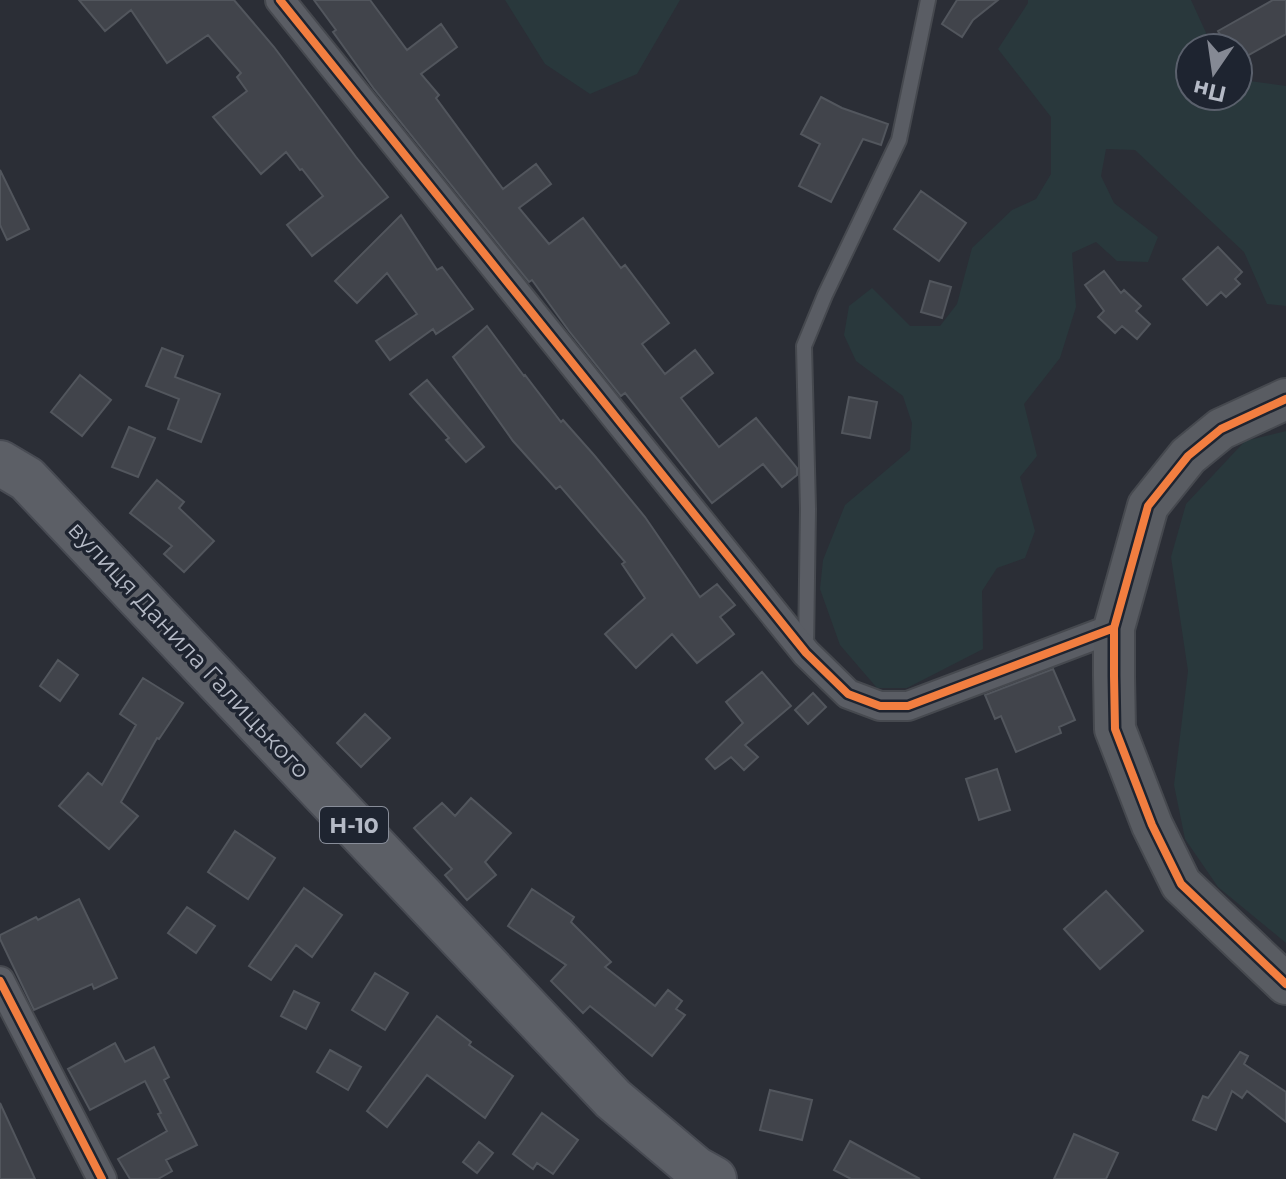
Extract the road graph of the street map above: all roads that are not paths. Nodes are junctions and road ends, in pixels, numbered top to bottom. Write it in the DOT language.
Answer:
graph roads {
  1 [pos="280,0"];
  2 [pos="928,0"];
  3 [pos="1286,399"];
  4 [pos="0,463"];
  5 [pos="1114,628"];
  6 [pos="806,653"];
  7 [pos="0,981"];
  8 [pos="1286,984"];
  9 [pos="102,1179"];
  10 [pos="714,1179"];
  1 -- 6 [label="street"];
  2 -- 6 [label="lane"];
  3 -- 5 [label="street"];
  4 -- 10 [label="main road, вулиця Данила Галицького / Н-10"];
  5 -- 6 [label="street"];
  5 -- 8 [label="street"];
  7 -- 9 [label="street"];
}
